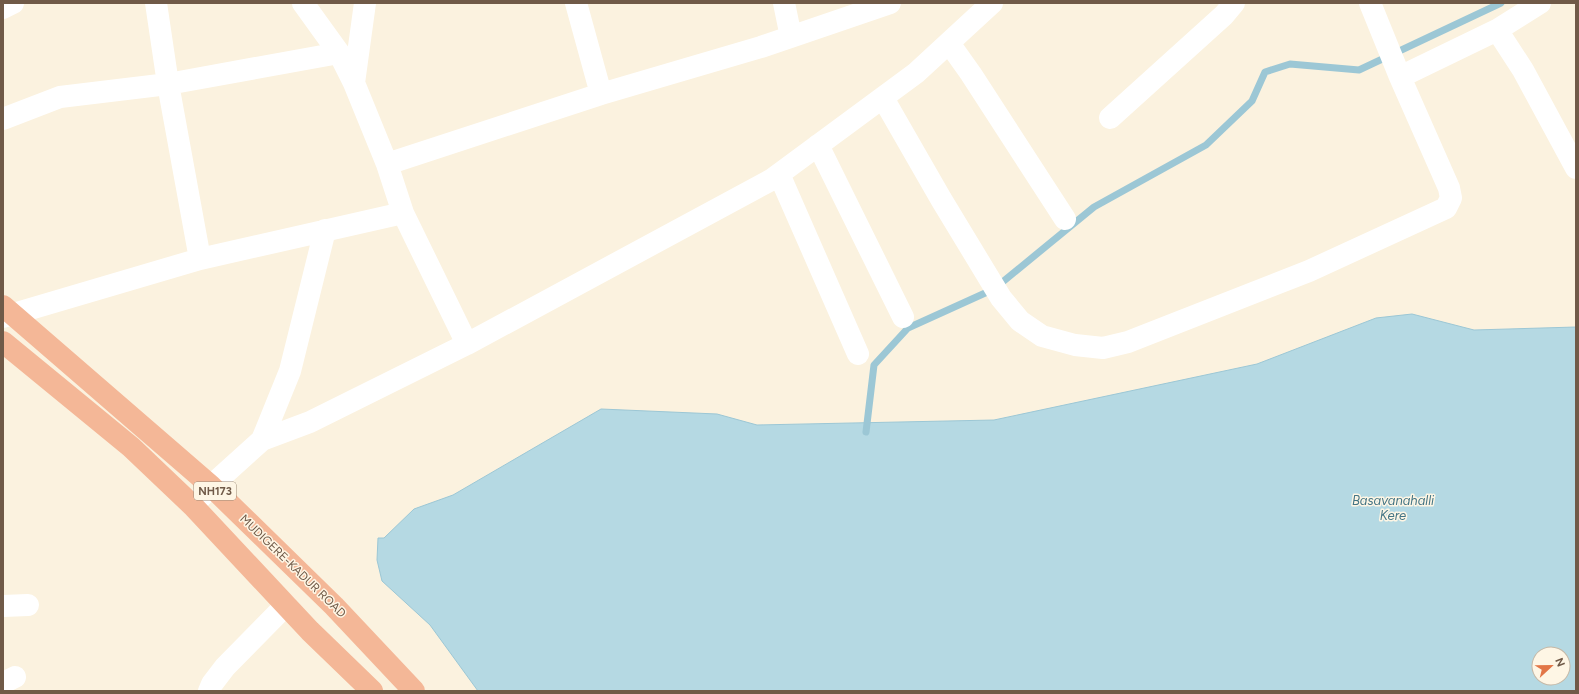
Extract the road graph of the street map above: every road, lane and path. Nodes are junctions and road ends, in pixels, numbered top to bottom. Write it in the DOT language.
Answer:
graph roads {
  1 [pos="13,3"];
  2 [pos="156,3"];
  3 [pos="304,3"];
  4 [pos="365,3"];
  5 [pos="576,3"];
  6 [pos="784,3"];
  7 [pos="890,3"];
  8 [pos="992,3"];
  9 [pos="1234,3"];
  10 [pos="1370,3"];
  11 [pos="1540,3"];
  12 [pos="3,8"];
  13 [pos="1497,30"];
  14 [pos="791,37"];
  15 [pos="949,43"];
  16 [pos="339,53"];
  17 [pos="1398,71"];
  18 [pos="354,83"];
  19 [pos="168,84"];
  20 [pos="601,94"];
  21 [pos="883,98"];
  22 [pos="1110,118"];
  23 [pos="3,119"];
  24 [pos="818,145"];
  25 [pos="387,164"];
  26 [pos="1576,168"];
  27 [pos="779,174"];
  28 [pos="403,213"];
  29 [pos="1065,219"];
  30 [pos="325,230"];
  31 [pos="200,259"];
  32 [pos="6,313"];
  33 [pos="903,317"];
  34 [pos="3,342"];
  35 [pos="467,344"];
  36 [pos="858,354"];
  37 [pos="262,440"];
  38 [pos="211,486"];
  39 [pos="193,506"];
  40 [pos="28,605"];
  41 [pos="286,605"];
  42 [pos="3,606"];
  43 [pos="209,691"];
  44 [pos="372,691"];
  45 [pos="414,691"];
  1 -- 12 [label="street"];
  2 -- 19 [label="street"];
  3 -- 16 [label="street"];
  4 -- 18 [label="street"];
  5 -- 20 [label="street"];
  6 -- 14 [label="street"];
  7 -- 14 [label="street"];
  8 -- 15 [label="street"];
  9 -- 22 [label="street"];
  10 -- 17 [label="street"];
  11 -- 13 [label="street"];
  13 -- 17 [label="street"];
  13 -- 26 [label="street"];
  14 -- 20 [label="street"];
  15 -- 21 [label="street"];
  15 -- 29 [label="street"];
  16 -- 18 [label="street"];
  16 -- 19 [label="street"];
  17 -- 21 [label="street"];
  18 -- 25 [label="street"];
  19 -- 23 [label="street"];
  19 -- 31 [label="street"];
  20 -- 25 [label="street"];
  21 -- 24 [label="street"];
  24 -- 27 [label="street"];
  24 -- 33 [label="street"];
  25 -- 28 [label="street"];
  27 -- 35 [label="street"];
  27 -- 36 [label="street"];
  28 -- 30 [label="street"];
  28 -- 35 [label="street"];
  30 -- 31 [label="street"];
  30 -- 37 [label="street"];
  31 -- 32 [label="street"];
  32 -- 38 [label="highway, MUDIGERE-KADUR ROAD / NH173"];
  34 -- 39 [label="highway, NH173"];
  35 -- 37 [label="street"];
  37 -- 38 [label="street"];
  38 -- 39 [label="street"];
  38 -- 45 [label="highway, MUDIGERE-KADUR ROAD / NH173"];
  39 -- 41 [label="highway, NH173"];
  40 -- 42 [label="street"];
  41 -- 43 [label="street"];
  41 -- 44 [label="highway, NH173"];
}
